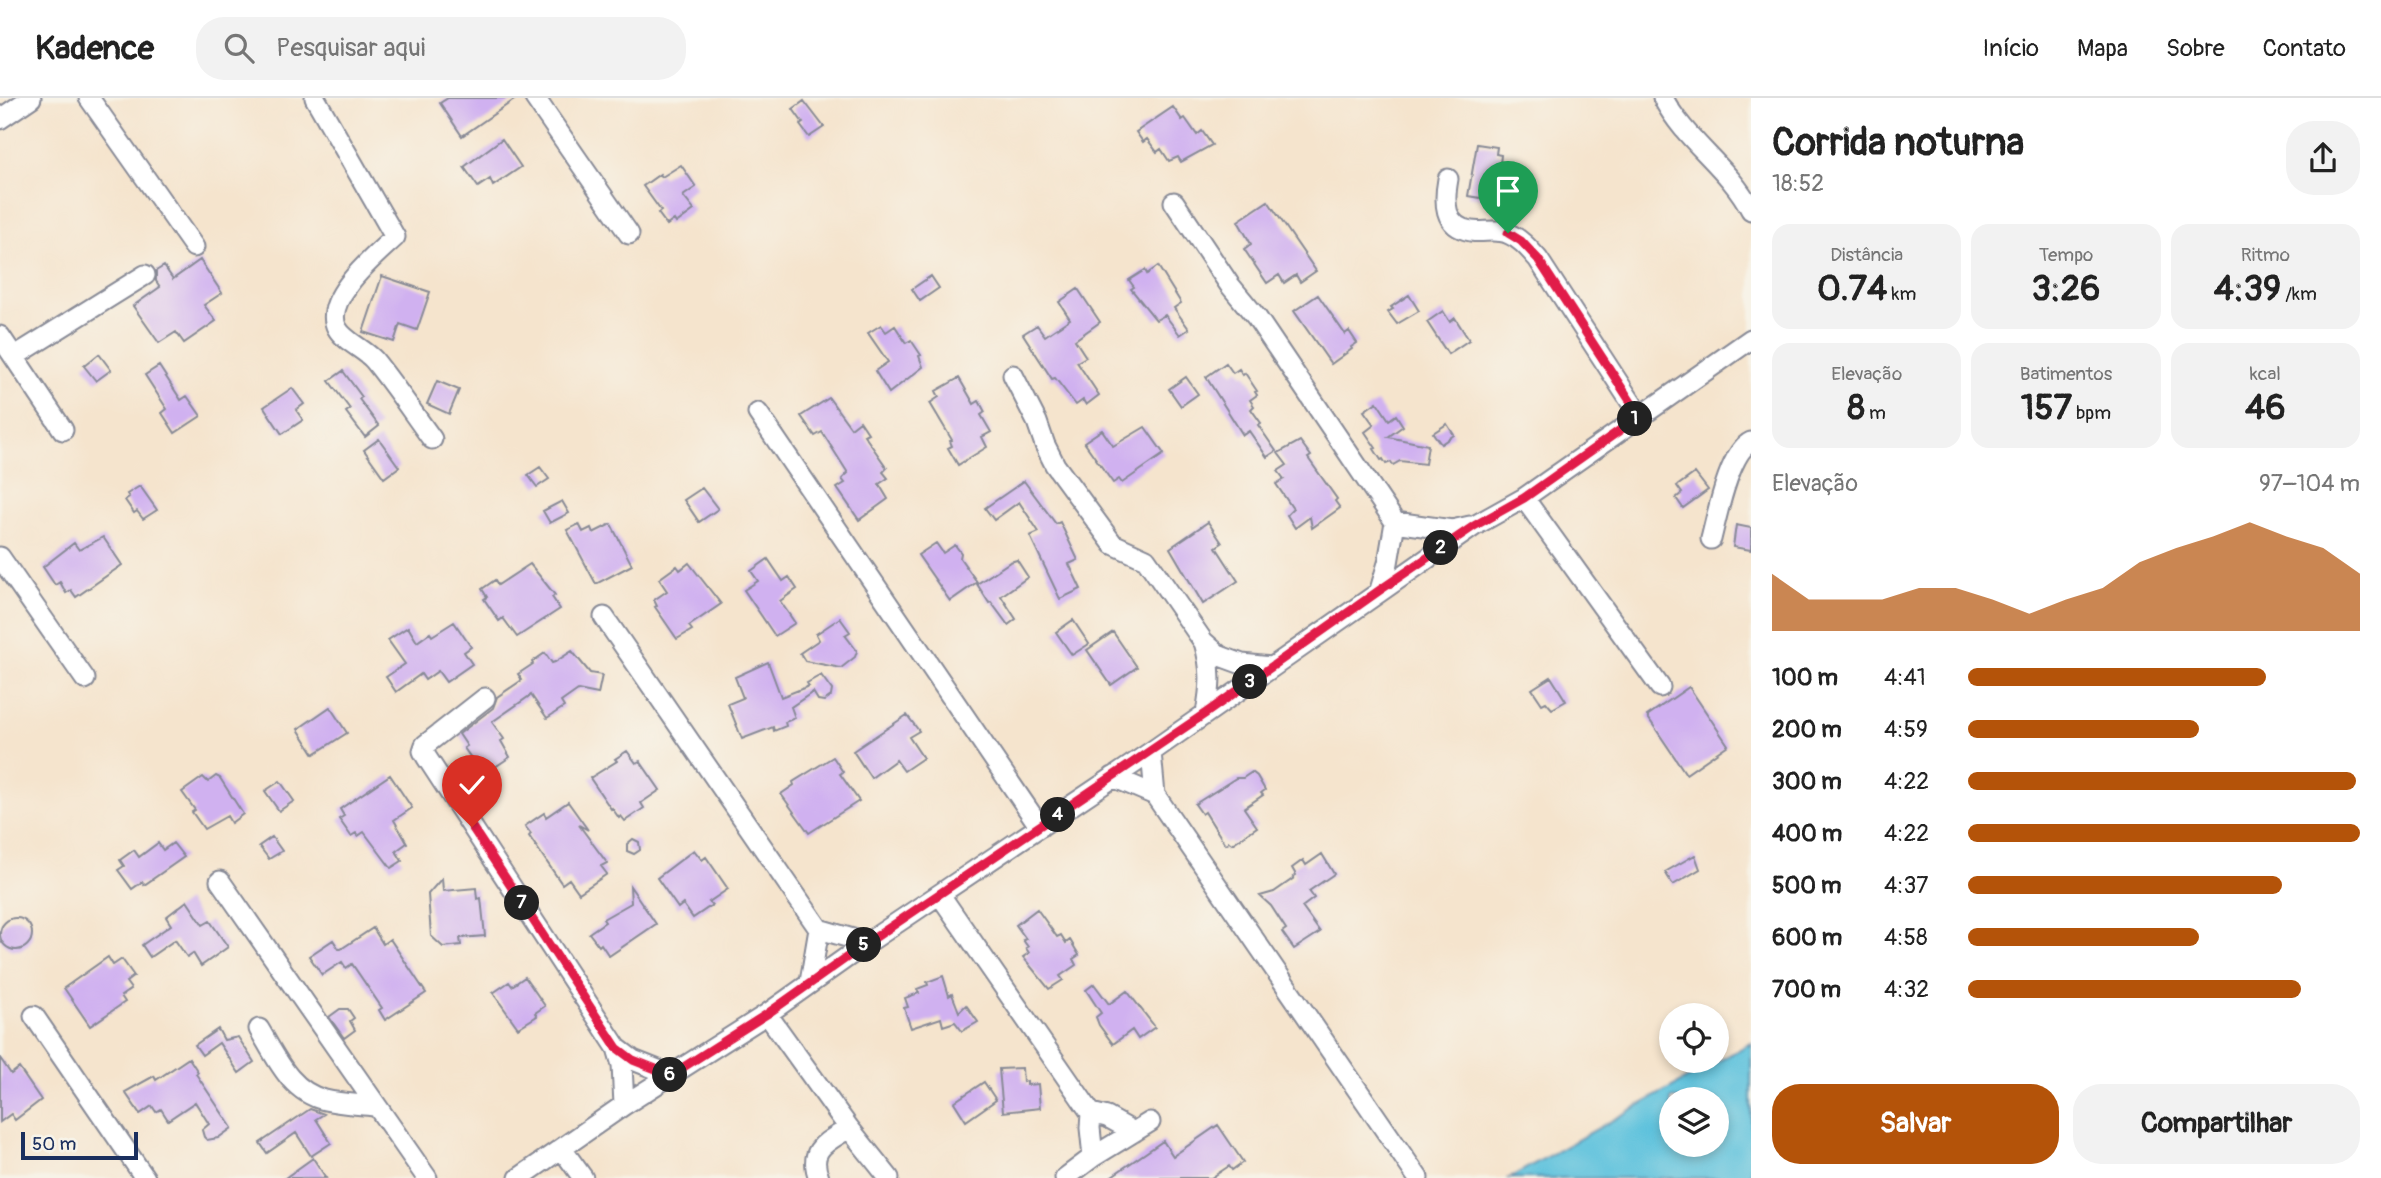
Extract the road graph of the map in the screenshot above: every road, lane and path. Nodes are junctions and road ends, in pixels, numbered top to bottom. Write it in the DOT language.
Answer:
graph roads {
  1 [pos="89,98"];
  2 [pos="315,98"];
  3 [pos="535,98"];
  4 [pos="1663,98"];
  5 [pos="17,102"];
  6 [pos="0,119"];
  7 [pos="1448,179"];
  8 [pos="1174,202"];
  9 [pos="1751,211"];
  10 [pos="629,234"];
  11 [pos="194,247"];
  12 [pos="145,275"];
  13 [pos="0,335"];
  14 [pos="1751,339"];
  15 [pos="15,356"];
  16 [pos="1013,375"];
  17 [pos="758,413"];
  18 [pos="1640,416"];
  19 [pos="63,430"];
  20 [pos="432,439"];
  21 [pos="1751,442"];
  22 [pos="1524,498"];
  23 [pos="1395,523"];
  24 [pos="1474,526"];
  25 [pos="1711,539"];
  26 [pos="0,557"];
  27 [pos="1380,590"];
  28 [pos="604,617"];
  29 [pos="1203,641"];
  30 [pos="1271,667"];
  31 [pos="85,679"];
  32 [pos="1660,687"];
  33 [pos="485,698"];
  34 [pos="1206,713"];
  35 [pos="1151,752"];
  36 [pos="1114,777"];
  37 [pos="1155,795"];
  38 [pos="1040,827"];
  39 [pos="220,881"];
  40 [pos="940,895"];
  41 [pos="819,929"];
  42 [pos="867,943"];
  43 [pos="810,982"];
  44 [pos="767,1014"];
  45 [pos="34,1016"];
  46 [pos="259,1029"];
  47 [pos="617,1048"];
  48 [pos="671,1075"];
  49 [pos="624,1105"];
  50 [pos="375,1106"];
  51 [pos="1091,1113"];
  52 [pos="849,1128"];
  53 [pos="562,1149"];
  54 [pos="1093,1157"];
  55 [pos="145,1178"];
  56 [pos="426,1178"];
  57 [pos="520,1178"];
  58 [pos="583,1178"];
  59 [pos="819,1178"];
  60 [pos="889,1178"];
  61 [pos="1065,1178"];
  62 [pos="1418,1178"];
  1 -- 11 [label="street"];
  2 -- 20 [label="street"];
  3 -- 10 [label="street"];
  4 -- 9 [label="street"];
  5 -- 6 [label="street"];
  7 -- 18 [label="street"];
  8 -- 23 [label="street"];
  12 -- 15 [label="street"];
  13 -- 15 [label="street"];
  14 -- 18 [label="street"];
  15 -- 19 [label="street"];
  16 -- 29 [label="street"];
  17 -- 38 [label="street"];
  18 -- 22 [label="street"];
  21 -- 25 [label="street"];
  22 -- 24 [label="street"];
  22 -- 32 [label="street"];
  23 -- 24 [label="street"];
  23 -- 27 [label="street"];
  24 -- 27 [label="street"];
  26 -- 31 [label="street"];
  27 -- 30 [label="street"];
  28 -- 41 [label="street"];
  29 -- 30 [label="street"];
  29 -- 34 [label="street"];
  30 -- 34 [label="street"];
  33 -- 47 [label="street"];
  34 -- 35 [label="street"];
  35 -- 36 [label="street"];
  35 -- 37 [label="street"];
  36 -- 37 [label="street"];
  36 -- 38 [label="street"];
  37 -- 62 [label="street"];
  38 -- 40 [label="street"];
  39 -- 50 [label="street"];
  40 -- 42 [label="street"];
  40 -- 51 [label="street"];
  41 -- 42 [label="street"];
  41 -- 43 [label="street"];
  42 -- 43 [label="street"];
  43 -- 44 [label="street"];
  44 -- 48 [label="street"];
  44 -- 52 [label="street"];
  45 -- 55 [label="street"];
  46 -- 50 [label="street"];
  47 -- 48 [label="street"];
  47 -- 49 [label="street"];
  48 -- 49 [label="street"];
  49 -- 53 [label="street"];
  50 -- 56 [label="street"];
  51 -- 54 [label="street"];
  51 -- 54 [label="street"];
  52 -- 59 [label="street"];
  52 -- 60 [label="street"];
  53 -- 57 [label="street"];
  53 -- 58 [label="street"];
  54 -- 61 [label="street"];
}
